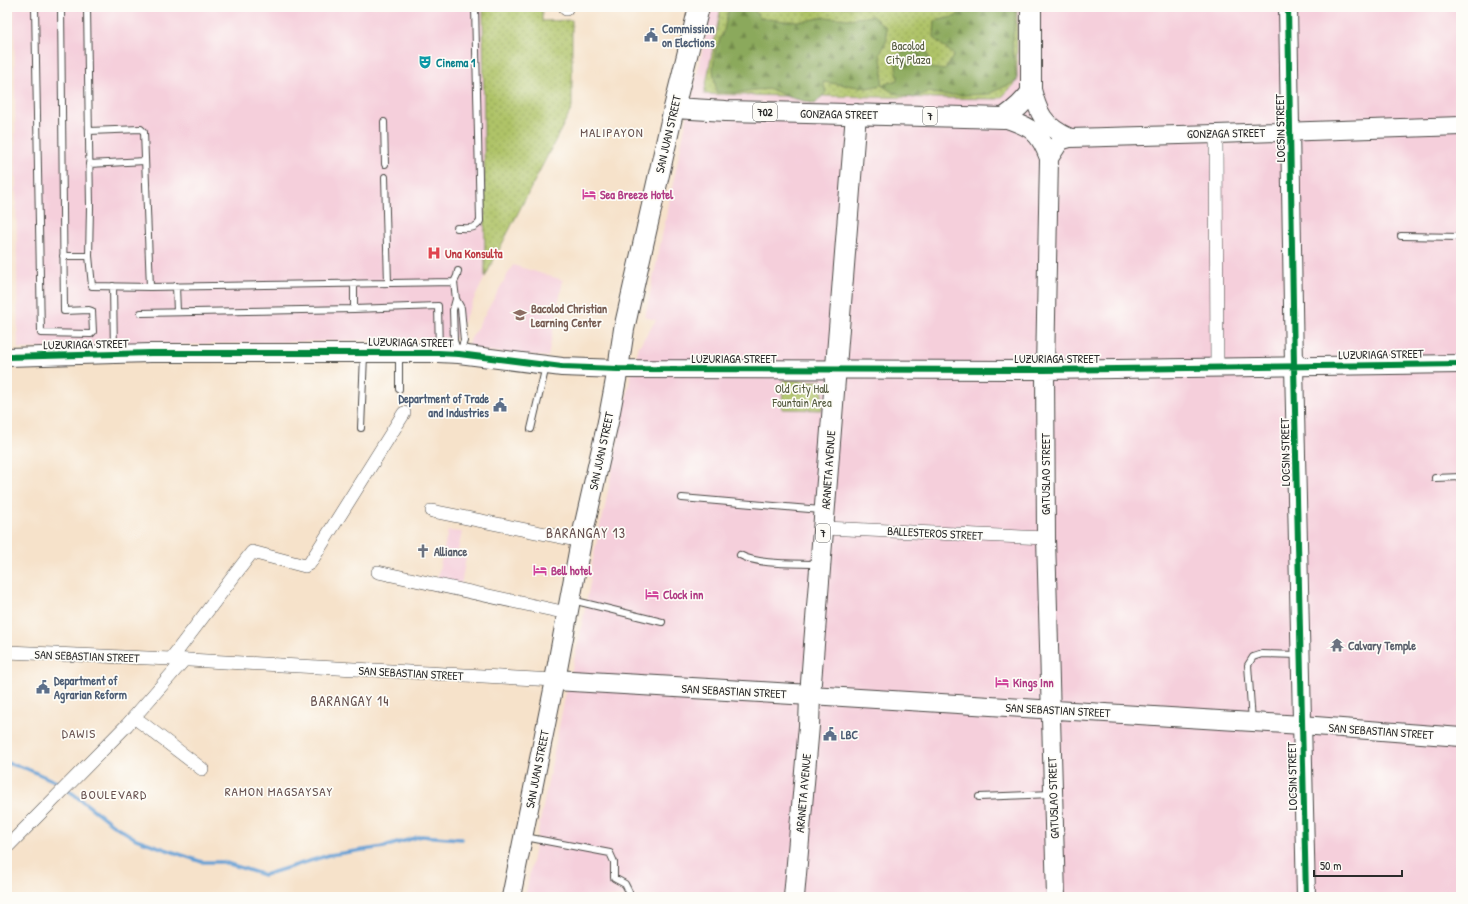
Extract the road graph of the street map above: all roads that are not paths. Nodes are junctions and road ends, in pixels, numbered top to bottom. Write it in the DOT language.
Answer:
graph roads {
  1 [pos="35,7"];
  2 [pos="61,7"];
  3 [pos="87,7"];
  4 [pos="475,7"];
  5 [pos="699,7"];
  6 [pos="1031,7"];
  7 [pos="1288,7"];
  8 [pos="1031,86"];
  9 [pos="674,108"];
  10 [pos="856,114"];
  11 [pos="1004,118"];
  12 [pos="384,122"];
  13 [pos="1461,126"];
  14 [pos="89,131"];
  15 [pos="1291,131"];
  16 [pos="1216,134"];
  17 [pos="1070,138"];
  18 [pos="1049,158"];
  19 [pos="145,161"];
  20 [pos="89,164"];
  21 [pos="385,164"];
  22 [pos="385,177"];
  23 [pos="457,228"];
  24 [pos="1401,236"];
  25 [pos="1461,237"];
  26 [pos="63,256"];
  27 [pos="89,256"];
  28 [pos="458,271"];
  29 [pos="454,282"];
  30 [pos="354,283"];
  31 [pos="388,283"];
  32 [pos="113,286"];
  33 [pos="176,286"];
  34 [pos="150,287"];
  35 [pos="456,299"];
  36 [pos="354,309"];
  37 [pos="177,312"];
  38 [pos="141,313"];
  39 [pos="364,353"];
  40 [pos="399,353"];
  41 [pos="438,353"];
  42 [pos="459,354"];
  43 [pos="114,355"];
  44 [pos="7,357"];
  45 [pos="1461,364"];
  46 [pos="546,366"];
  47 [pos="1294,366"];
  48 [pos="1217,368"];
  49 [pos="618,369"];
  50 [pos="837,370"];
  51 [pos="1045,370"];
  52 [pos="399,389"];
  53 [pos="404,413"];
  54 [pos="361,428"];
  55 [pos="531,429"];
  56 [pos="1461,477"];
  57 [pos="1435,478"];
  58 [pos="682,498"];
  59 [pos="432,512"];
  60 [pos="824,519"];
  61 [pos="1046,538"];
  62 [pos="581,541"];
  63 [pos="740,555"];
  64 [pos="821,564"];
  65 [pos="378,572"];
  66 [pos="569,606"];
  67 [pos="662,622"];
  68 [pos="7,652"];
  69 [pos="1300,655"];
  70 [pos="178,660"];
  71 [pos="555,680"];
  72 [pos="810,695"];
  73 [pos="1051,710"];
  74 [pos="134,717"];
  75 [pos="1252,722"];
  76 [pos="1302,725"];
  77 [pos="1461,737"];
  78 [pos="202,769"];
  79 [pos="1053,794"];
  80 [pos="979,797"];
  81 [pos="523,837"];
  82 [pos="7,847"];
  83 [pos="511,897"];
  84 [pos="628,897"];
  85 [pos="794,897"];
  86 [pos="1056,897"];
  87 [pos="1306,897"];
  1 -- 26 [label="lane"];
  2 -- 26 [label="lane"];
  3 -- 14 [label="lane"];
  4 -- 23 [label="lane"];
  5 -- 9 [label="main road, SAN JUAN STREET"];
  6 -- 8 [label="main road"];
  7 -- 15 [label="street, LOCSIN STREET"];
  8 -- 11 [label="main road"];
  8 -- 17 [label="street"];
  9 -- 10 [label="main road, GONZAGA STREET / 702"];
  9 -- 49 [label="main road, SAN JUAN STREET"];
  10 -- 11 [label="main road, GONZAGA STREET / 7"];
  10 -- 50 [label="main road, ARANETA AVENUE / 7"];
  11 -- 18 [label="street, GATUSLAO STREET"];
  12 -- 21 [label="lane"];
  13 -- 15 [label="street, GONZAGA STREET"];
  14 -- 19 [label="lane"];
  14 -- 20 [label="lane"];
  15 -- 16 [label="street, GONZAGA STREET"];
  15 -- 47 [label="street, LOCSIN STREET"];
  16 -- 17 [label="street, GONZAGA STREET"];
  16 -- 48 [label="street"];
  17 -- 18 [label="street"];
  18 -- 51 [label="street, GATUSLAO STREET"];
  19 -- 20 [label="lane"];
  19 -- 34 [label="lane"];
  20 -- 27 [label="lane"];
  22 -- 31 [label="lane"];
  24 -- 25 [label="lane"];
  26 -- 27 [label="lane"];
  27 -- 32 [label="lane"];
  28 -- 29 [label="lane"];
  29 -- 31 [label="lane"];
  29 -- 35 [label="lane"];
  30 -- 31 [label="lane"];
  30 -- 33 [label="lane"];
  30 -- 36 [label="lane"];
  32 -- 34 [label="lane"];
  32 -- 43 [label="lane"];
  33 -- 34 [label="lane"];
  33 -- 37 [label="lane"];
  35 -- 42 [label="lane"];
  35 -- 42 [label="lane"];
  36 -- 37 [label="lane"];
  36 -- 41 [label="lane"];
  37 -- 38 [label="lane"];
  39 -- 40 [label="street, LUZURIAGA STREET"];
  39 -- 43 [label="street, LUZURIAGA STREET"];
  39 -- 54 [label="lane"];
  40 -- 41 [label="street, LUZURIAGA STREET"];
  40 -- 52 [label="lane"];
  41 -- 42 [label="street, LUZURIAGA STREET"];
  42 -- 46 [label="street, LUZURIAGA STREET"];
  43 -- 44 [label="street, LUZURIAGA STREET"];
  45 -- 47 [label="street, LUZURIAGA STREET"];
  46 -- 49 [label="street, LUZURIAGA STREET"];
  46 -- 55 [label="lane"];
  47 -- 48 [label="street, LUZURIAGA STREET"];
  47 -- 69 [label="street, LOCSIN STREET"];
  48 -- 51 [label="street, LUZURIAGA STREET"];
  49 -- 50 [label="street, LUZURIAGA STREET"];
  49 -- 62 [label="main road, SAN JUAN STREET"];
  50 -- 51 [label="street, LUZURIAGA STREET"];
  50 -- 60 [label="main road, ARANETA AVENUE / 7"];
  51 -- 61 [label="street, GATUSLAO STREET"];
  53 -- 70 [label="street"];
  56 -- 57 [label="lane"];
  58 -- 60 [label="lane"];
  59 -- 62 [label="street"];
  60 -- 61 [label="street, BALLESTEROS STREET"];
  60 -- 64 [label="main road, ARANETA AVENUE / 7"];
  61 -- 73 [label="street, GATUSLAO STREET"];
  62 -- 66 [label="main road, SAN JUAN STREET"];
  63 -- 64 [label="lane"];
  64 -- 72 [label="main road, ARANETA AVENUE / 7"];
  65 -- 66 [label="street"];
  66 -- 67 [label="lane"];
  66 -- 71 [label="main road, SAN JUAN STREET"];
  68 -- 70 [label="street, SAN SEBASTIAN STREET"];
  69 -- 75 [label="lane"];
  69 -- 76 [label="street, LOCSIN STREET"];
  70 -- 71 [label="street, SAN SEBASTIAN STREET"];
  70 -- 74 [label="street"];
  71 -- 72 [label="main road, SAN SEBASTIAN STREET"];
  71 -- 81 [label="street, SAN JUAN STREET"];
  72 -- 73 [label="street, SAN SEBASTIAN STREET"];
  72 -- 85 [label="main road, ARANETA AVENUE / 7"];
  73 -- 75 [label="street, SAN SEBASTIAN STREET"];
  73 -- 79 [label="street, GATUSLAO STREET"];
  74 -- 78 [label="street"];
  74 -- 82 [label="street"];
  75 -- 76 [label="street, SAN SEBASTIAN STREET"];
  76 -- 77 [label="street, SAN SEBASTIAN STREET"];
  76 -- 87 [label="street, LOCSIN STREET"];
  79 -- 80 [label="lane"];
  79 -- 86 [label="street, GATUSLAO STREET"];
  81 -- 83 [label="street, SAN JUAN STREET"];
  81 -- 84 [label="lane"];
}
